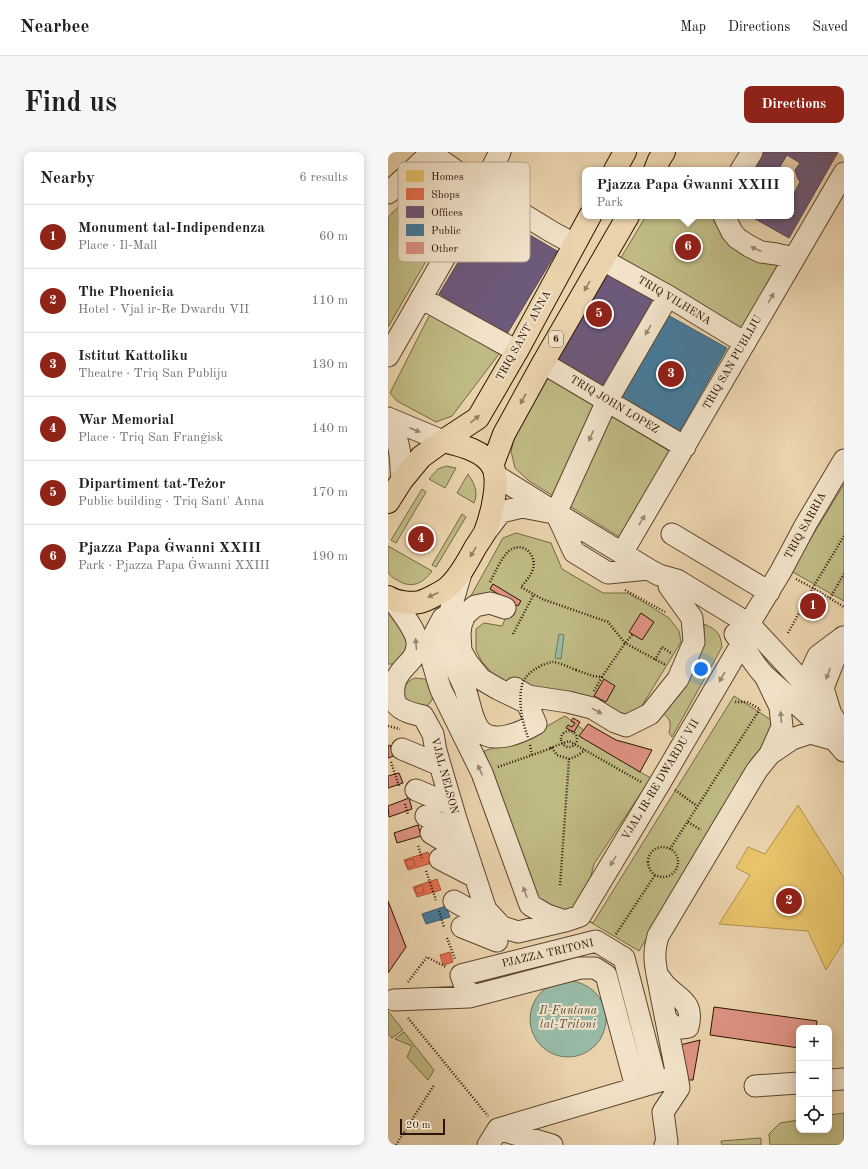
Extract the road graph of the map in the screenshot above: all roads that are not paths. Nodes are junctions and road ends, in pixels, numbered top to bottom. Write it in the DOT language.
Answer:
graph roads {
  1 [pos="500,152"];
  2 [pos="664,152"];
  3 [pos="752,152"];
  4 [pos="430,153"];
  5 [pos="421,162"];
  6 [pos="443,162"];
  7 [pos="495,162"];
  8 [pos="656,167"];
  9 [pos="743,167"];
  10 [pos="844,173"];
  11 [pos="398,183"];
  12 [pos="388,193"];
  13 [pos="530,218"];
  14 [pos="588,219"];
  15 [pos="626,219"];
  16 [pos="726,219"];
  17 [pos="574,244"];
  18 [pos="794,258"];
  19 [pos="603,260"];
  20 [pos="442,262"];
  21 [pos="668,296"];
  22 [pos="421,298"];
  23 [pos="745,343"];
  24 [pos="517,351"];
  25 [pos="388,356"];
  26 [pos="543,363"];
  27 [pos="607,401"];
  28 [pos="388,418"];
  29 [pos="388,425"];
  30 [pos="443,441"];
  31 [pos="685,447"];
  32 [pos="844,460"];
  33 [pos="494,470"];
  34 [pos="402,480"];
  35 [pos="388,502"];
  36 [pos="556,513"];
  37 [pos="484,533"];
  38 [pos="672,534"];
  39 [pos="622,553"];
  40 [pos="462,570"];
  41 [pos="659,576"];
  42 [pos="769,592"];
  43 [pos="390,598"];
  44 [pos="452,604"];
  45 [pos="749,624"];
  46 [pos="843,636"];
  47 [pos="742,643"];
  48 [pos="775,653"];
  49 [pos="818,656"];
  50 [pos="765,676"];
  51 [pos="392,684"];
  52 [pos="805,684"];
  53 [pos="440,686"];
  54 [pos="568,702"];
  55 [pos="423,716"];
  56 [pos="520,732"];
  57 [pos="839,736"];
  58 [pos="770,754"];
  59 [pos="448,792"];
  60 [pos="430,832"];
  61 [pos="483,900"];
  62 [pos="572,918"];
  63 [pos="518,932"];
  64 [pos="469,997"];
  65 [pos="394,1000"];
  66 [pos="678,1076"];
  67 [pos="844,1079"];
  68 [pos="832,1080"];
  69 [pos="656,1081"];
  70 [pos="796,1083"];
  71 [pos="755,1086"];
  72 [pos="636,1087"];
  73 [pos="493,1137"];
  74 [pos="552,1145"];
  75 [pos="665,1145"];
  1 -- 7 [label="street"];
  2 -- 8 [label="highway"];
  3 -- 9 [label="street"];
  4 -- 5 [label="street"];
  4 -- 6 [label="street"];
  10 -- 18 [label="street, TRIQ SAN PUBLIJU"];
  11 -- 12 [label="street"];
  13 -- 17 [label="street"];
  14 -- 17 [label="highway, TRIQ SANT' ANNA"];
  15 -- 19 [label="highway, 6"];
  18 -- 16 [label="street, one-way"];
  17 -- 24 [label="highway, TRIQ SANT' ANNA"];
  23 -- 18 [label="street, TRIQ SAN PUBLIJU, one-way"];
  19 -- 21 [label="street, TRIQ VILHENA"];
  19 -- 26 [label="highway, 6, one-way"];
  20 -- 22 [label="street"];
  21 -- 23 [label="street, TRIQ VILHENA"];
  21 -- 27 [label="street, one-way"];
  22 -- 24 [label="street"];
  22 -- 25 [label="street"];
  23 -- 31 [label="street, TRIQ SAN PUBLIJU"];
  30 -- 24 [label="highway, TRIQ SANT' ANNA, one-way"];
  26 -- 27 [label="street, TRIQ JOHN LOPEZ"];
  26 -- 33 [label="highway, 6, one-way"];
  27 -- 31 [label="street, TRIQ JOHN LOPEZ"];
  27 -- 36 [label="street, one-way"];
  28 -- 30 [label="street, one-way"];
  29 -- 34 [label="street"];
  30 -- 33 [label="highway"];
  30 -- 34 [label="highway, TRIQ SANT' ANNA"];
  39 -- 31 [label="street, TRIQ SAN PUBLIJU, one-way"];
  32 -- 42 [label="street, TRIQ SARRIA"];
  33 -- 36 [label="street"];
  33 -- 37 [label="highway, 6"];
  34 -- 35 [label="highway, TRIQ SANT' ANNA"];
  36 -- 37 [label="street"];
  36 -- 39 [label="street"];
  36 -- 41 [label="street"];
  37 -- 40 [label="highway, 6, one-way"];
  38 -- 42 [label="street"];
  39 -- 41 [label="street"];
  40 -- 43 [label="highway, 6, one-way"];
  40 -- 44 [label="street"];
  41 -- 45 [label="street"];
  41 -- 47 [label="street"];
  54 -- 41 [label="street, one-way"];
  42 -- 45 [label="street, TRIQ SARRIA"];
  42 -- 48 [label="street, TRIQ SARRIA"];
  51 -- 43 [label="street, one-way"];
  44 -- 53 [label="street"];
  44 -- 56 [label="street"];
  45 -- 47 [label="street, TRIQ SARRIA"];
  45 -- 48 [label="street"];
  46 -- 49 [label="street"];
  46 -- 57 [label="street, one-way"];
  47 -- 50 [label="street"];
  47 -- 62 [label="street, VJAL IR-RE DWARDU VII, one-way"];
  48 -- 49 [label="street"];
  48 -- 52 [label="street"];
  49 -- 52 [label="street"];
  50 -- 57 [label="street"];
  58 -- 50 [label="street, one-way"];
  51 -- 53 [label="street"];
  51 -- 55 [label="street"];
  52 -- 57 [label="street"];
  53 -- 55 [label="street"];
  62 -- 53 [label="street, one-way"];
  54 -- 56 [label="street"];
  54 -- 56 [label="street"];
  55 -- 59 [label="street, VJAL NELSON"];
  57 -- 58 [label="street"];
  58 -- 66 [label="street"];
  59 -- 60 [label="street"];
  59 -- 60 [label="street"];
  59 -- 60 [label="street"];
  59 -- 60 [label="street"];
  59 -- 61 [label="street, VJAL NELSON"];
  60 -- 61 [label="street"];
  60 -- 61 [label="street"];
  60 -- 61 [label="street"];
  60 -- 61 [label="street"];
  61 -- 63 [label="street"];
  61 -- 63 [label="street, VJAL NELSON"];
  62 -- 63 [label="street"];
  64 -- 65 [label="street, PJAZZA TRITONI"];
  64 -- 69 [label="street, PJAZZA TRITONI"];
  64 -- 72 [label="street, PJAZZA TRITONI"];
  66 -- 69 [label="street"];
  66 -- 75 [label="street"];
  67 -- 68 [label="street"];
  69 -- 72 [label="street"];
  70 -- 71 [label="street"];
  72 -- 73 [label="street"];
  73 -- 74 [label="street"];
}
